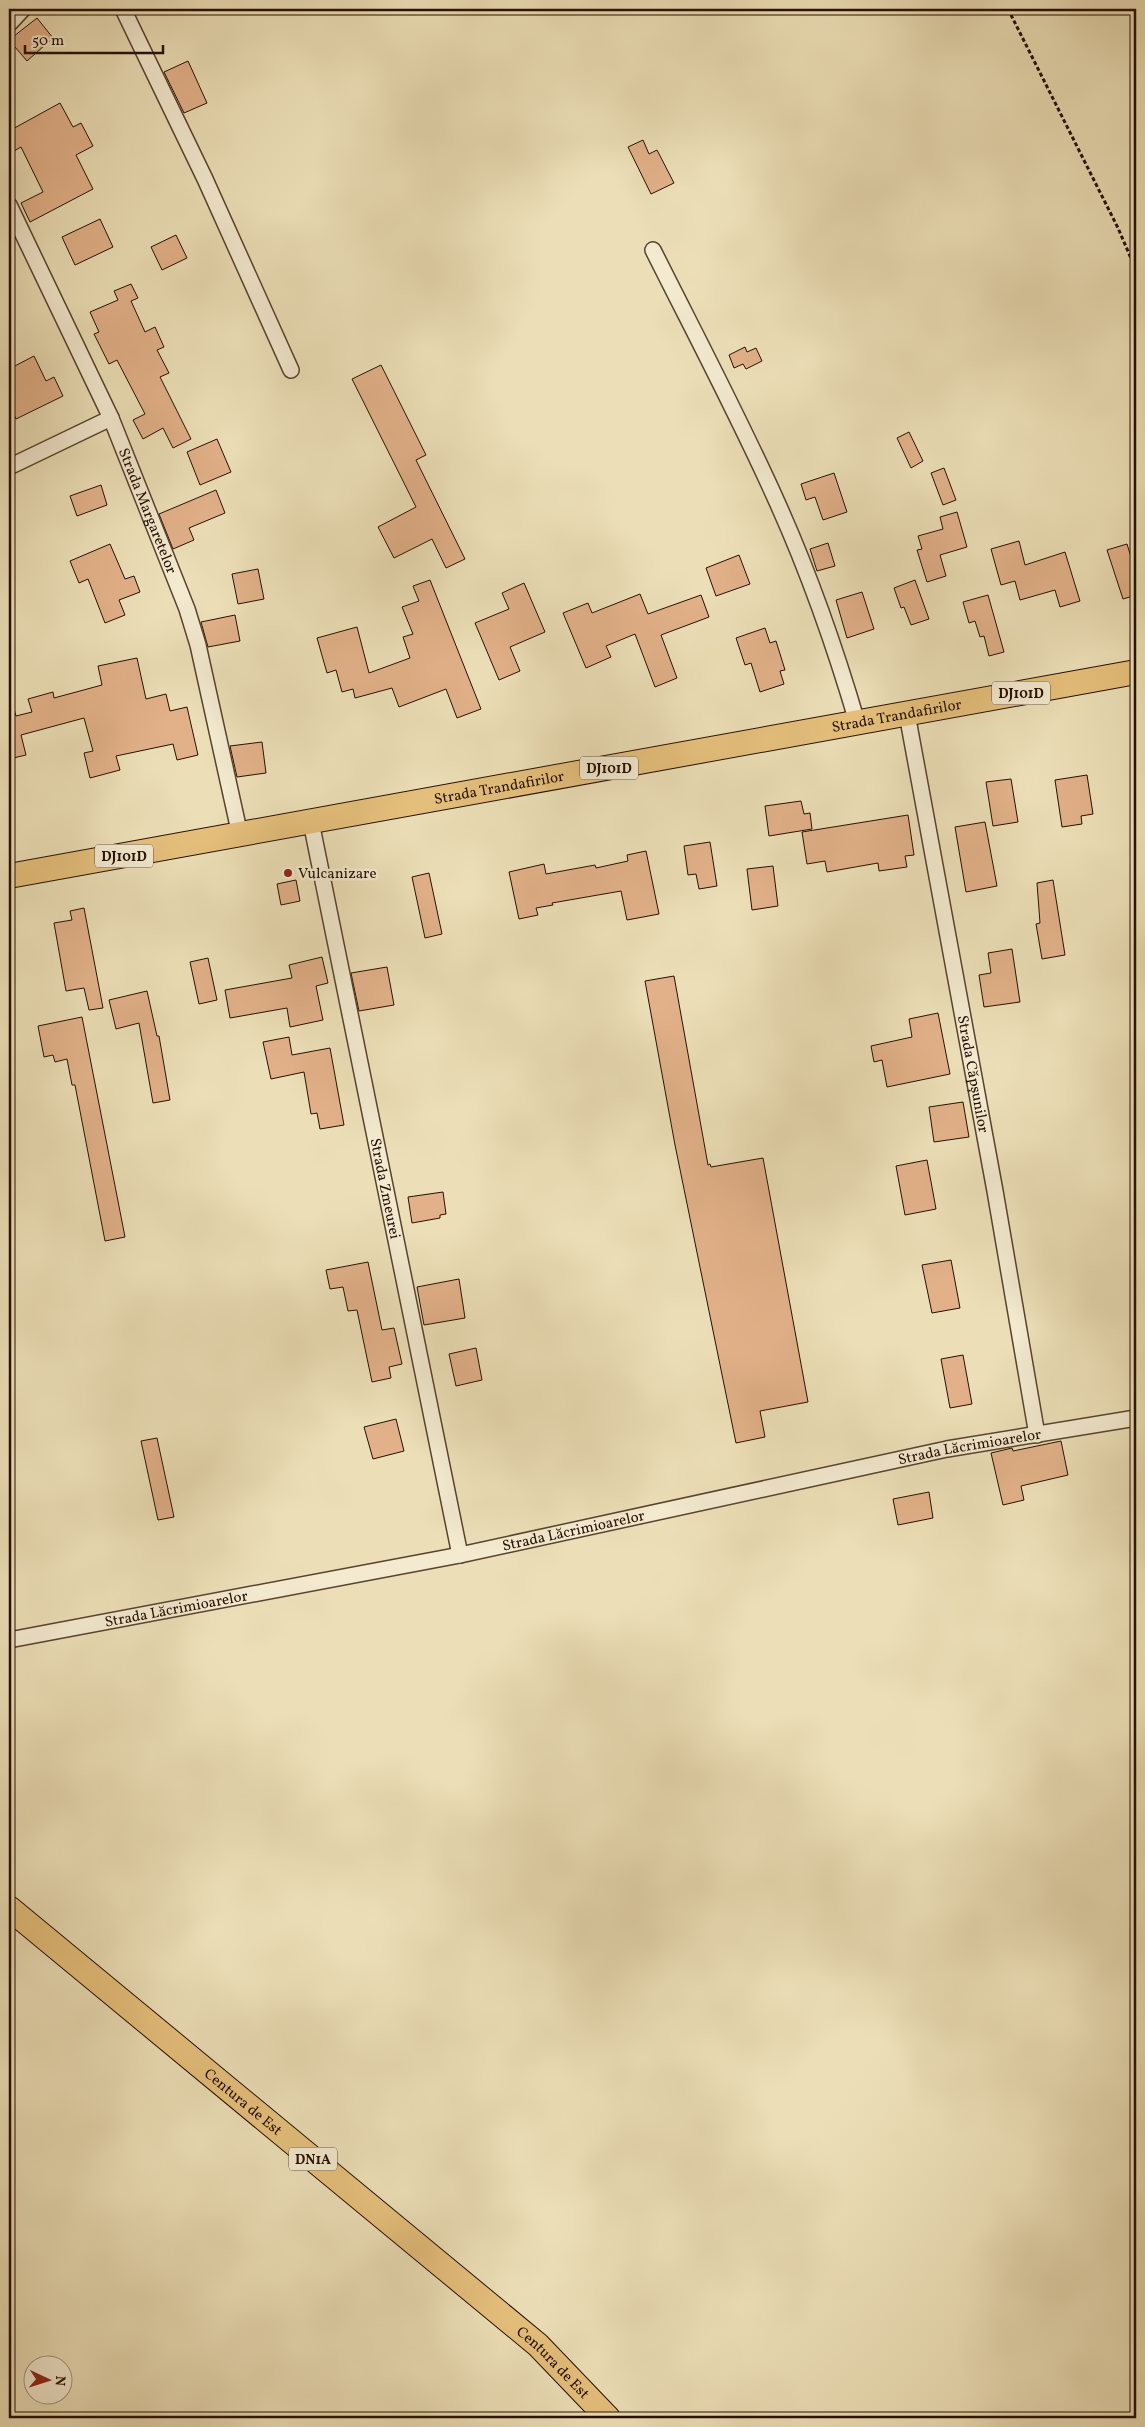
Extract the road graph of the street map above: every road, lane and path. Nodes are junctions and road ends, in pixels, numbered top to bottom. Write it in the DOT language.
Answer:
graph roads {
  1 [pos="24,9"];
  2 [pos="123,9"];
  3 [pos="1008,9"];
  4 [pos="9,24"];
  5 [pos="9,205"];
  6 [pos="653,250"];
  7 [pos="1136,270"];
  8 [pos="291,370"];
  9 [pos="111,418"];
  10 [pos="9,467"];
  11 [pos="1136,672"];
  12 [pos="907,714"];
  13 [pos="857,722"];
  14 [pos="311,822"];
  15 [pos="240,835"];
  16 [pos="9,876"];
  17 [pos="1136,1418"];
  18 [pos="1038,1435"];
  19 [pos="460,1555"];
  20 [pos="9,1640"];
  21 [pos="9,1908"];
  22 [pos="608,2418"];
  1 -- 4 [label="street"];
  2 -- 8 [label="street"];
  3 -- 7 [label="path"];
  5 -- 9 [label="street, Strada Margaretelor"];
  6 -- 13 [label="street"];
  9 -- 10 [label="street"];
  9 -- 15 [label="street, Strada Margaretelor"];
  11 -- 12 [label="main road, Strada Trandafirilor / DJ101D"];
  12 -- 13 [label="main road, Strada Trandafirilor / DJ101D"];
  12 -- 18 [label="street, Strada Căpșunilor"];
  13 -- 14 [label="main road, Strada Trandafirilor / DJ101D"];
  14 -- 15 [label="main road, Strada Trandafirilor / DJ101D"];
  14 -- 19 [label="street, Strada Zmeurei"];
  15 -- 16 [label="main road, Strada Trandafirilor / DJ101D"];
  17 -- 18 [label="street, Strada Lăcrimioarelor"];
  18 -- 19 [label="street, Strada Lăcrimioarelor"];
  19 -- 20 [label="street, Strada Lăcrimioarelor"];
  21 -- 22 [label="main road, Centura de Est / DN1A"];
}
